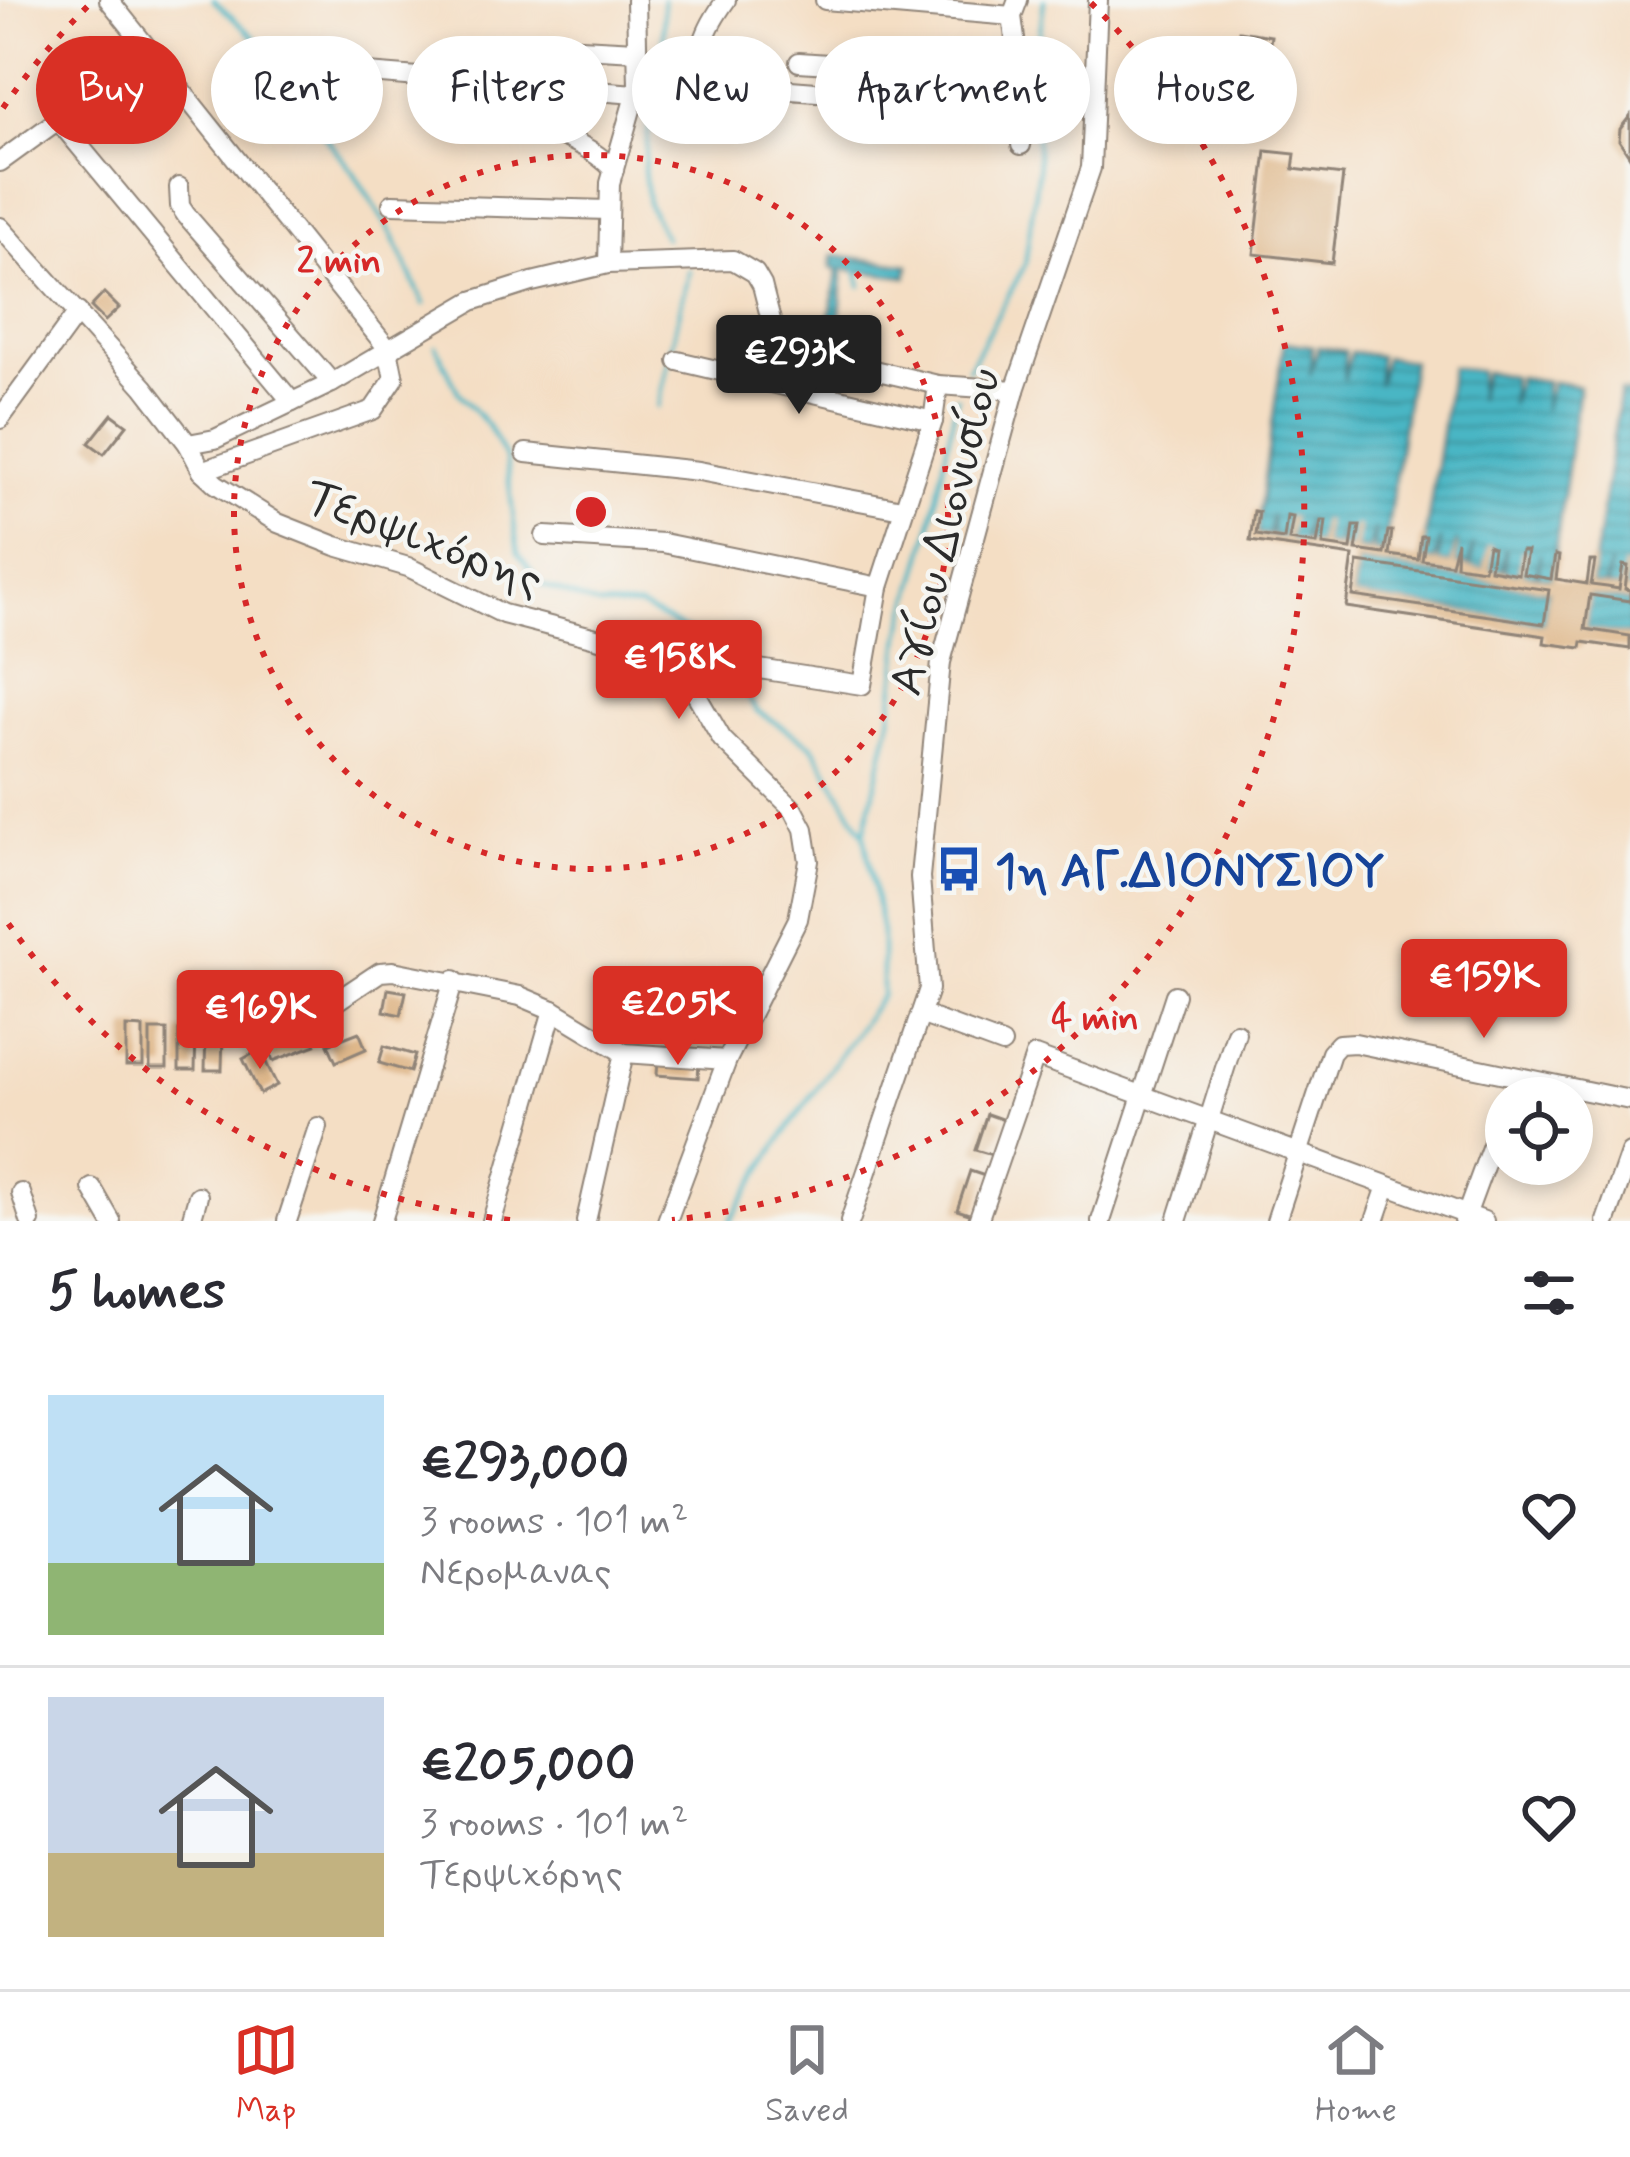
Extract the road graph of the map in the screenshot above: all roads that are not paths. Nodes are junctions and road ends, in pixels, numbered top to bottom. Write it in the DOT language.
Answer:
graph roads {
  1 [pos="110,0"];
  2 [pos="637,0"];
  3 [pos="726,0"];
  4 [pos="826,0"];
  5 [pos="1098,0"];
  6 [pos="1015,8"];
  7 [pos="636,36"];
  8 [pos="799,62"];
  9 [pos="815,63"];
  10 [pos="815,92"];
  11 [pos="632,105"];
  12 [pos="585,144"];
  13 [pos="0,162"];
  14 [pos="614,170"];
  15 [pos="179,187"];
  16 [pos="392,204"];
  17 [pos="608,210"];
  18 [pos="0,227"];
  19 [pos="608,264"];
  20 [pos="78,312"];
  21 [pos="388,349"];
  22 [pos="679,361"];
  23 [pos="332,383"];
  24 [pos="938,385"];
  25 [pos="1015,390"];
  26 [pos="292,401"];
  27 [pos="0,419"];
  28 [pos="933,421"];
  29 [pos="188,444"];
  30 [pos="526,453"];
  31 [pos="202,471"];
  32 [pos="902,509"];
  33 [pos="545,536"];
  34 [pos="879,587"];
  35 [pos="759,669"];
  36 [pos="454,980"];
  37 [pos="1175,995"];
  38 [pos="553,1010"];
  39 [pos="923,1015"];
  40 [pos="278,1031"];
  41 [pos="1236,1033"];
  42 [pos="1001,1044"];
  43 [pos="624,1053"];
  44 [pos="727,1060"];
  45 [pos="1518,1075"];
  46 [pos="1142,1096"];
  47 [pos="1630,1100"];
  48 [pos="1210,1121"];
  49 [pos="318,1127"];
  50 [pos="1630,1153"];
  51 [pos="1299,1154"];
  52 [pos="1485,1176"];
  53 [pos="1388,1186"];
  54 [pos="92,1188"];
  55 [pos="21,1193"];
  56 [pos="198,1196"];
  57 [pos="1472,1219"];
  58 [pos="30,1221"];
  59 [pos="111,1221"];
  60 [pos="190,1221"];
  61 [pos="287,1221"];
  62 [pos="382,1221"];
  63 [pos="492,1221"];
  64 [pos="586,1221"];
  65 [pos="667,1221"];
  66 [pos="850,1221"];
  67 [pos="978,1221"];
  68 [pos="1101,1221"];
  69 [pos="1177,1221"];
  70 [pos="1276,1221"];
  71 [pos="1375,1221"];
  72 [pos="1606,1221"];
  1 -- 21 [label="street"];
  2 -- 7 [label="street"];
  3 -- 10 [label="street"];
  4 -- 6 [label="street"];
  5 -- 25 [label="street, Αγίου Διονυσίου"];
  8 -- 9 [label="street"];
  11 -- 14 [label="street"];
  12 -- 14 [label="street"];
  13 -- 26 [label="street"];
  14 -- 17 [label="street"];
  15 -- 23 [label="street"];
  16 -- 17 [label="street"];
  17 -- 19 [label="street"];
  18 -- 20 [label="street, Τερψιχόρης"];
  19 -- 21 [label="street"];
  19 -- 24 [label="street"];
  20 -- 27 [label="street"];
  20 -- 29 [label="street, Τερψιχόρης"];
  21 -- 23 [label="street"];
  21 -- 31 [label="street"];
  22 -- 28 [label="street"];
  23 -- 26 [label="street"];
  24 -- 25 [label="street"];
  24 -- 28 [label="street"];
  25 -- 39 [label="street, Αγίου Διονυσίου"];
  26 -- 29 [label="street"];
  28 -- 32 [label="street"];
  29 -- 31 [label="street, Τερψιχόρης"];
  30 -- 32 [label="street"];
  31 -- 44 [label="street, Τερψιχόρης"];
  32 -- 34 [label="street"];
  33 -- 34 [label="street"];
  34 -- 35 [label="street"];
  36 -- 38 [label="street"];
  36 -- 40 [label="street"];
  36 -- 62 [label="street"];
  37 -- 46 [label="street"];
  38 -- 43 [label="street"];
  38 -- 63 [label="street"];
  39 -- 42 [label="street"];
  39 -- 66 [label="street, Αγίου Διονυσίου"];
  41 -- 48 [label="street"];
  43 -- 44 [label="street"];
  43 -- 64 [label="street"];
  44 -- 65 [label="street, Τερψιχόρης"];
  45 -- 47 [label="street"];
  45 -- 51 [label="street"];
  46 -- 48 [label="street"];
  46 -- 67 [label="street"];
  46 -- 68 [label="street"];
  48 -- 51 [label="street"];
  48 -- 69 [label="street"];
  49 -- 61 [label="street"];
  50 -- 72 [label="street"];
  51 -- 53 [label="street"];
  51 -- 70 [label="street"];
  52 -- 57 [label="street"];
  53 -- 57 [label="street"];
  53 -- 71 [label="street"];
  54 -- 59 [label="street"];
  55 -- 58 [label="street"];
  56 -- 60 [label="street"];
}
